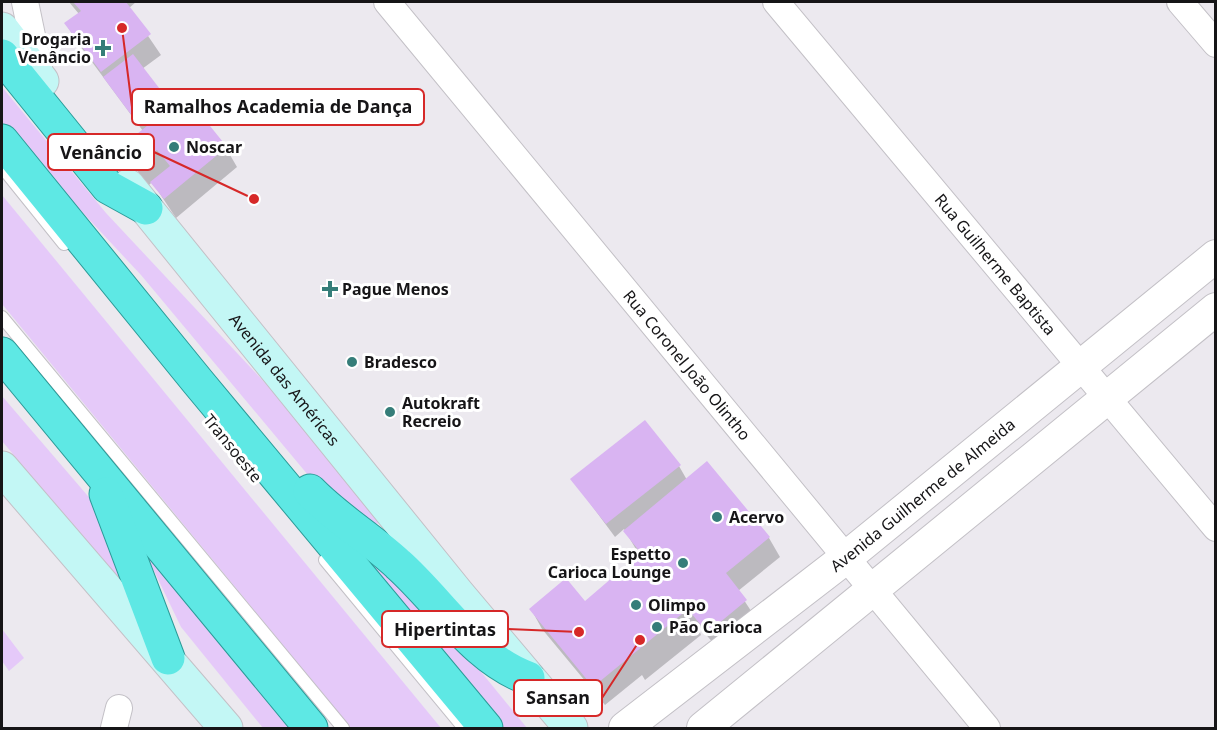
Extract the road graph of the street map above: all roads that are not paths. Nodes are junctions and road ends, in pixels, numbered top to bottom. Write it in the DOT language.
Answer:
graph roads {
  1 [pos="25,2"];
  2 [pos="387,2"];
  3 [pos="776,2"];
  4 [pos="1180,2"];
  5 [pos="2,29"];
  6 [pos="1215,45"];
  7 [pos="2,56"];
  8 [pos="41,80"];
  9 [pos="2,141"];
  10 [pos="2,167"];
  11 [pos="146,208"];
  12 [pos="70,250"];
  13 [pos="1215,256"];
  14 [pos="1215,309"];
  15 [pos="2,317"];
  16 [pos="2,354"];
  17 [pos="1079,366"];
  18 [pos="198,382"];
  19 [pos="1107,398"];
  20 [pos="2,468"];
  21 [pos="97,470"];
  22 [pos="1215,528"];
  23 [pos="320,554"];
  24 [pos="848,556"];
  25 [pos="874,588"];
  26 [pos="168,658"];
  27 [pos="528,678"];
  28 [pos="225,729"];
  29 [pos="311,729"];
  30 [pos="343,729"];
  31 [pos="464,729"];
  32 [pos="486,729"];
  33 [pos="571,729"];
  34 [pos="625,729"];
  35 [pos="703,729"];
  36 [pos="987,729"];
  1 -- 8 [label="street"];
  2 -- 24 [label="street, Rua Coronel João Olintho"];
  3 -- 17 [label="street, Rua Guilherme Baptista"];
  4 -- 6 [label="street"];
  5 -- 8 [label="main road, Avenida das Américas"];
  7 -- 11 [label="highway"];
  8 -- 11 [label="main road, Avenida das Américas"];
  9 -- 18 [label="highway"];
  10 -- 12 [label="lane"];
  11 -- 27 [label="main road, Avenida das Américas"];
  13 -- 17 [label="street, Avenida Guilherme de Almeida"];
  14 -- 19 [label="street"];
  15 -- 30 [label="lane"];
  16 -- 21 [label="highway"];
  17 -- 19 [label="street, Rua Guilherme Baptista"];
  17 -- 24 [label="street, Avenida Guilherme de Almeida"];
  18 -- 27 [label="highway"];
  18 -- 32 [label="highway"];
  19 -- 22 [label="street, Rua Guilherme Baptista"];
  19 -- 25 [label="street"];
  20 -- 26 [label="main road"];
  21 -- 26 [label="highway"];
  21 -- 29 [label="highway"];
  23 -- 31 [label="lane"];
  24 -- 25 [label="street, Rua Coronel João Olintho"];
  24 -- 34 [label="street, Avenida Guilherme de Almeida"];
  25 -- 35 [label="street"];
  25 -- 36 [label="street, Rua Coronel João Olintho"];
  26 -- 28 [label="main road"];
  27 -- 33 [label="main road, Avenida das Américas"];
}
